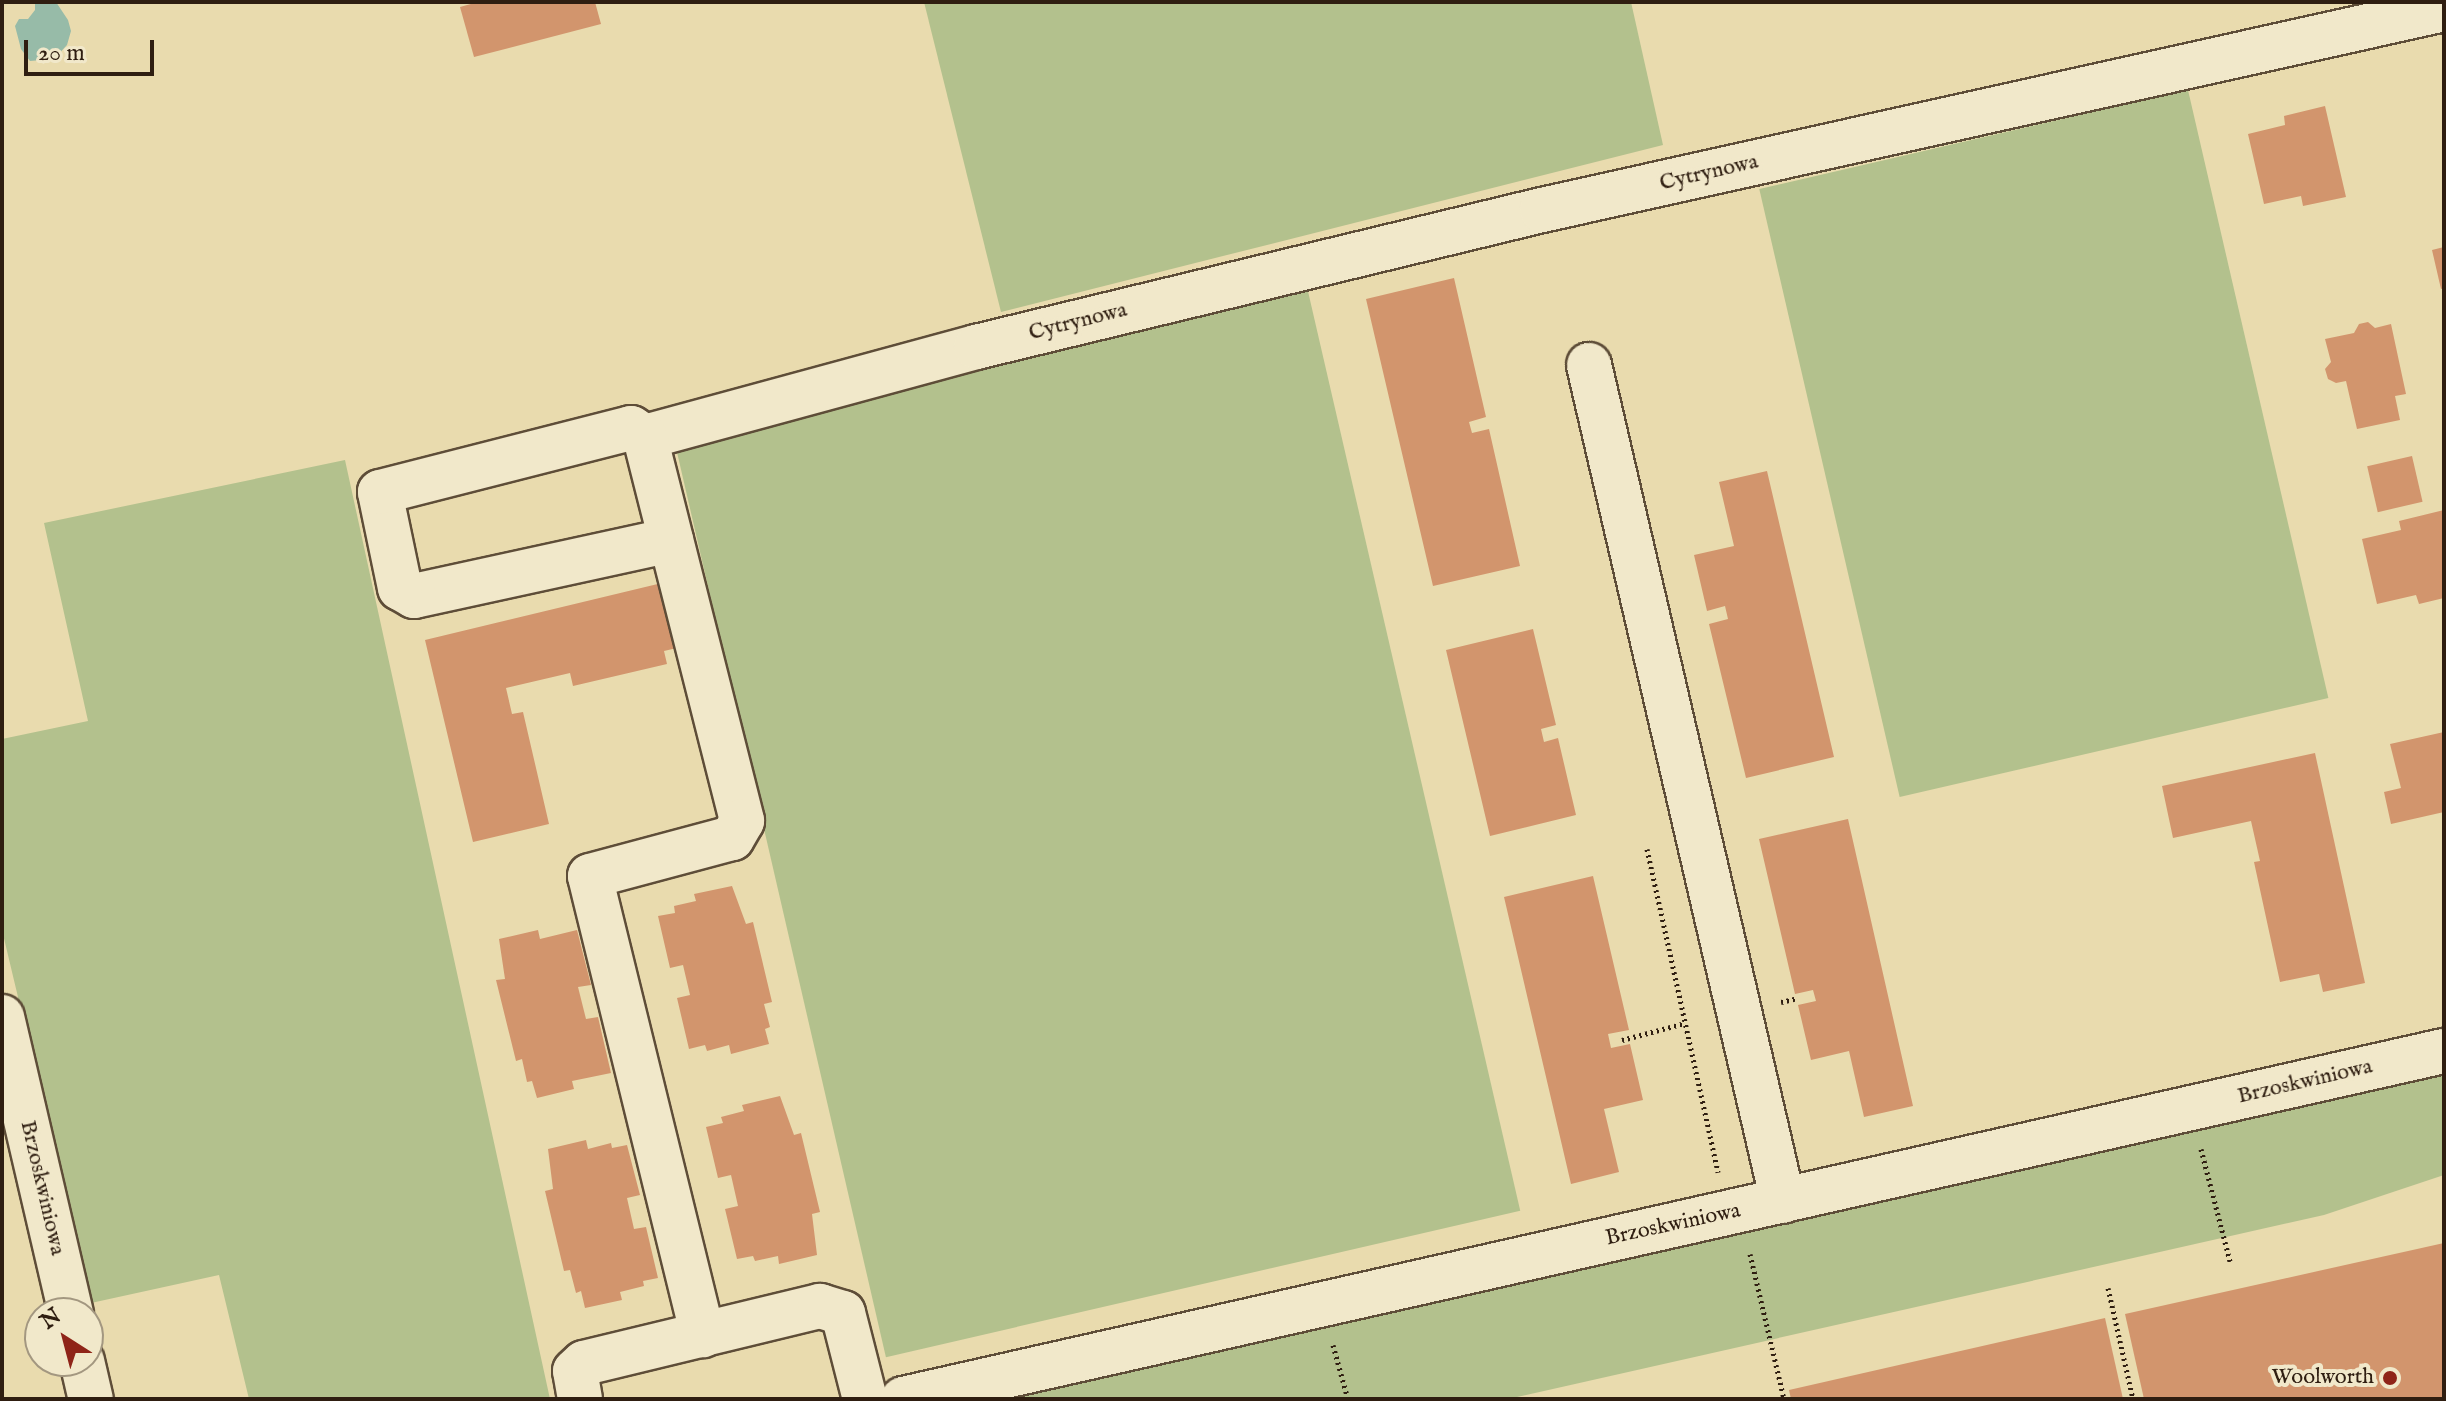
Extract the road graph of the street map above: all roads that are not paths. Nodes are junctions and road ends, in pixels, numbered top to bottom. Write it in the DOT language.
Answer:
graph roads {
  1 [pos="2444,9"];
  2 [pos="1589,365"];
  3 [pos="645,437"];
  4 [pos="671,540"];
  5 [pos="2,1017"];
  6 [pos="2444,1051"];
  7 [pos="1783,1201"];
  8 [pos="67,1297"];
  9 [pos="703,1335"];
  10 [pos="86,1377"];
  11 [pos="91,1399"];
  12 [pos="580,1399"];
  13 [pos="865,1399"];
  14 [pos="903,1399"];
  1 -- 3 [label="street, Cytrynowa"];
  2 -- 7 [label="street"];
  3 -- 4 [label="street"];
  3 -- 4 [label="street"];
  4 -- 9 [label="street"];
  5 -- 8 [label="street, Brzoskwiniowa"];
  6 -- 7 [label="street, Brzoskwiniowa"];
  7 -- 14 [label="street, Brzoskwiniowa"];
  9 -- 12 [label="street"];
  9 -- 13 [label="street"];
  10 -- 11 [label="street"];
}
